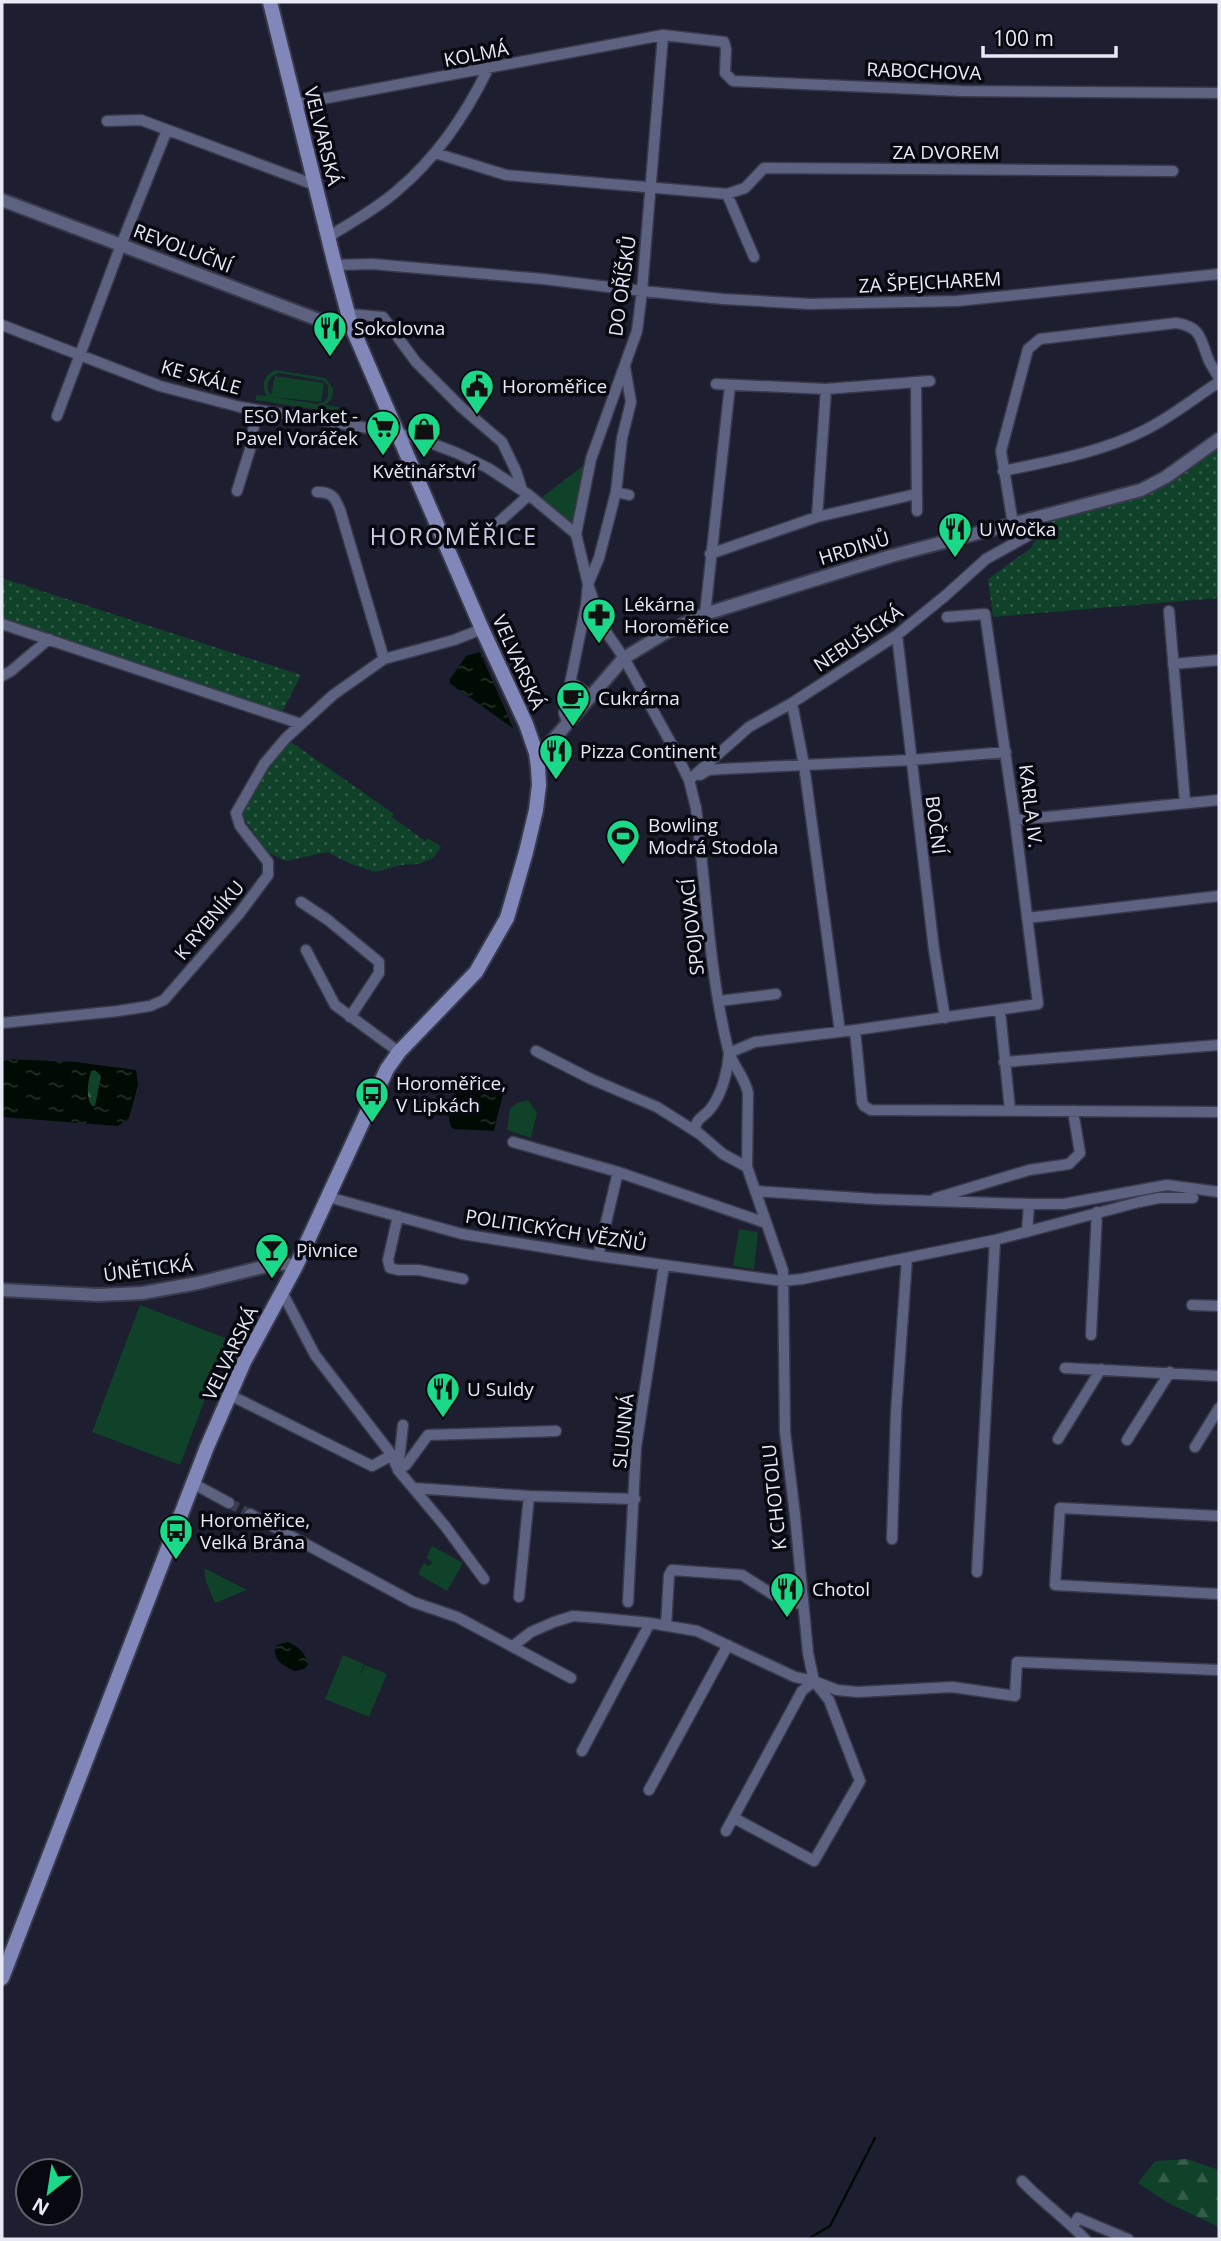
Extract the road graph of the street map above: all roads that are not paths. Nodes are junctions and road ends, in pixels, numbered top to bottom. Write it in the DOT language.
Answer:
graph roads {
  1 [pos="271,4"];
  2 [pos="663,35"];
  3 [pos="488,69"];
  4 [pos="1219,93"];
  5 [pos="295,104"];
  6 [pos="107,121"];
  7 [pos="167,130"];
  8 [pos="435,153"];
  9 [pos="1174,171"];
  10 [pos="315,185"];
  11 [pos="650,188"];
  12 [pos="727,194"];
  13 [pos="2,200"];
  14 [pos="328,237"];
  15 [pos="121,245"];
  16 [pos="754,257"];
  17 [pos="335,265"];
  18 [pos="1219,274"];
  19 [pos="642,292"];
  20 [pos="349,319"];
  21 [pos="2,325"];
  22 [pos="80,355"];
  23 [pos="625,366"];
  24 [pos="1219,380"];
  25 [pos="930,381"];
  26 [pos="916,382"];
  27 [pos="716,384"];
  28 [pos="730,385"];
  29 [pos="826,389"];
  30 [pos="256,410"];
  31 [pos="57,416"];
  32 [pos="398,433"];
  33 [pos="1219,439"];
  34 [pos="1003,471"];
  35 [pos="237,491"];
  36 [pos="317,492"];
  37 [pos="525,492"];
  38 [pos="616,492"];
  39 [pos="916,494"];
  40 [pos="629,495"];
  41 [pos="917,511"];
  42 [pos="817,517"];
  43 [pos="1038,519"];
  44 [pos="499,522"];
  45 [pos="1013,524"];
  46 [pos="576,534"];
  47 [pos="710,554"];
  48 [pos="587,584"];
  49 [pos="1169,611"];
  50 [pos="705,614"];
  51 [pos="947,617"];
  52 [pos="2,624"];
  53 [pos="482,629"];
  54 [pos="897,635"];
  55 [pos="49,639"];
  56 [pos="624,658"];
  57 [pos="383,659"];
  58 [pos="1219,660"];
  59 [pos="1173,664"];
  60 [pos="2,676"];
  61 [pos="571,682"];
  62 [pos="591,696"];
  63 [pos="792,703"];
  64 [pos="301,724"];
  65 [pos="568,724"];
  66 [pos="1006,752"];
  67 [pos="536,753"];
  68 [pos="911,760"];
  69 [pos="804,765"];
  70 [pos="689,780"];
  71 [pos="1219,800"];
  72 [pos="1185,802"];
  73 [pos="1015,820"];
  74 [pos="1219,896"];
  75 [pos="301,902"];
  76 [pos="1027,918"];
  77 [pos="306,950"];
  78 [pos="776,994"];
  79 [pos="719,1001"];
  80 [pos="1000,1011"];
  81 [pos="350,1017"];
  82 [pos="945,1018"];
  83 [pos="2,1024"];
  84 [pos="855,1030"];
  85 [pos="840,1032"];
  86 [pos="1219,1045"];
  87 [pos="536,1051"];
  88 [pos="399,1052"];
  89 [pos="729,1053"];
  90 [pos="1004,1062"];
  91 [pos="1010,1110"];
  92 [pos="1073,1111"];
  93 [pos="1219,1112"];
  94 [pos="698,1133"];
  95 [pos="513,1142"];
  96 [pos="747,1167"];
  97 [pos="618,1171"];
  98 [pos="755,1191"];
  99 [pos="1219,1192"];
  100 [pos="1122,1193"];
  101 [pos="328,1197"];
  102 [pos="1193,1198"];
  103 [pos="925,1201"];
  104 [pos="1029,1204"];
  105 [pos="1121,1205"];
  106 [pos="1097,1212"];
  107 [pos="398,1216"];
  108 [pos="766,1223"];
  109 [pos="1027,1232"];
  110 [pos="995,1240"];
  111 [pos="598,1256"];
  112 [pos="907,1258"];
  113 [pos="664,1265"];
  114 [pos="296,1266"];
  115 [pos="463,1279"];
  116 [pos="782,1281"];
  117 [pos="2,1290"];
  118 [pos="282,1293"];
  119 [pos="1192,1305"];
  120 [pos="1219,1305"];
  121 [pos="1091,1335"];
  122 [pos="1065,1368"];
  123 [pos="1101,1369"];
  124 [pos="1170,1372"];
  125 [pos="1219,1376"];
  126 [pos="230,1395"];
  127 [pos="1219,1408"];
  128 [pos="404,1425"];
  129 [pos="556,1431"];
  130 [pos="1058,1440"];
  131 [pos="1127,1440"];
  132 [pos="1195,1447"];
  133 [pos="392,1455"];
  134 [pos="398,1469"];
  135 [pos="194,1485"];
  136 [pos="414,1488"];
  137 [pos="529,1496"];
  138 [pos="635,1499"];
  139 [pos="229,1503"];
  140 [pos="250,1514"];
  141 [pos="1219,1516"];
  142 [pos="892,1539"];
  143 [pos="977,1572"];
  144 [pos="484,1579"];
  145 [pos="1219,1594"];
  146 [pos="519,1597"];
  147 [pos="628,1602"];
  148 [pos="803,1605"];
  149 [pos="649,1623"];
  150 [pos="666,1626"];
  151 [pos="728,1645"];
  152 [pos="513,1646"];
  153 [pos="1219,1670"];
  154 [pos="571,1678"];
  155 [pos="814,1681"];
  156 [pos="582,1751"];
  157 [pos="649,1790"];
  158 [pos="733,1818"];
  159 [pos="726,1831"];
  160 [pos="2,1978"];
  161 [pos="1022,2181"];
  162 [pos="1075,2222"];
  163 [pos="1085,2239"];
  164 [pos="1128,2239"];
  1 -- 5 [label="main road, VELVARSKÁ"];
  2 -- 3 [label="street, KOLMÁ"];
  2 -- 4 [label="street, RABOCHOVA"];
  2 -- 11 [label="street, DO OŘÍŠKŮ"];
  3 -- 5 [label="street, KOLMÁ"];
  3 -- 8 [label="street"];
  5 -- 10 [label="main road, VELVARSKÁ"];
  6 -- 7 [label="street"];
  7 -- 10 [label="street"];
  7 -- 15 [label="street"];
  8 -- 11 [label="street"];
  8 -- 14 [label="street"];
  9 -- 12 [label="street, ZA DVOREM"];
  10 -- 14 [label="main road, VELVARSKÁ"];
  11 -- 12 [label="street"];
  11 -- 19 [label="street, DO OŘÍŠKŮ"];
  12 -- 16 [label="street"];
  13 -- 15 [label="street, REVOLUČNÍ"];
  14 -- 17 [label="main road, VELVARSKÁ"];
  15 -- 20 [label="street, REVOLUČNÍ"];
  15 -- 22 [label="street"];
  17 -- 19 [label="street, ZA ŠPEJCHAREM"];
  17 -- 20 [label="main road, VELVARSKÁ"];
  18 -- 19 [label="street, ZA ŠPEJCHAREM"];
  19 -- 23 [label="street, DO OŘÍŠKŮ"];
  20 -- 32 [label="main road, VELVARSKÁ"];
  20 -- 37 [label="street"];
  21 -- 22 [label="street, KE SKÁLE"];
  22 -- 30 [label="street, KE SKÁLE"];
  22 -- 31 [label="street"];
  23 -- 38 [label="street"];
  23 -- 46 [label="street, DO OŘÍŠKŮ"];
  24 -- 34 [label="street"];
  24 -- 34 [label="street"];
  25 -- 26 [label="street"];
  26 -- 29 [label="street"];
  26 -- 39 [label="street"];
  27 -- 28 [label="street"];
  28 -- 29 [label="street"];
  28 -- 47 [label="street"];
  29 -- 42 [label="street"];
  30 -- 32 [label="street, KE SKÁLE"];
  30 -- 35 [label="street"];
  32 -- 37 [label="street, KE SKÁLE"];
  32 -- 53 [label="main road, VELVARSKÁ"];
  33 -- 43 [label="street, HRDINŮ"];
  34 -- 45 [label="street"];
  36 -- 57 [label="street"];
  37 -- 44 [label="street"];
  37 -- 46 [label="street, KE SKÁLE"];
  38 -- 40 [label="street"];
  38 -- 48 [label="street"];
  39 -- 41 [label="street"];
  39 -- 42 [label="street"];
  42 -- 47 [label="street"];
  43 -- 45 [label="street, HRDINŮ"];
  43 -- 54 [label="street, NEBUŠICKÁ"];
  45 -- 50 [label="street, HRDINŮ"];
  46 -- 48 [label="street"];
  47 -- 50 [label="street"];
  48 -- 56 [label="street, SPOJOVACÍ"];
  48 -- 61 [label="street"];
  49 -- 59 [label="street"];
  50 -- 56 [label="street, HRDINŮ"];
  51 -- 66 [label="street, KARLA IV."];
  52 -- 55 [label="street"];
  53 -- 57 [label="street, K RYBNÍKU"];
  53 -- 67 [label="main road, VELVARSKÁ"];
  54 -- 63 [label="street, NEBUŠICKÁ"];
  54 -- 68 [label="street, BOČNÍ"];
  55 -- 60 [label="street"];
  55 -- 64 [label="street"];
  56 -- 62 [label="street, HRDINŮ"];
  56 -- 70 [label="street, SPOJOVACÍ"];
  57 -- 64 [label="street, K RYBNÍKU"];
  58 -- 59 [label="street"];
  59 -- 72 [label="street"];
  61 -- 62 [label="street"];
  61 -- 65 [label="street"];
  62 -- 65 [label="street, HRDINŮ"];
  63 -- 69 [label="street"];
  63 -- 70 [label="street, NEBUŠICKÁ"];
  64 -- 83 [label="street, K RYBNÍKU"];
  65 -- 67 [label="street, HRDINŮ"];
  66 -- 68 [label="street"];
  66 -- 73 [label="street, KARLA IV."];
  67 -- 88 [label="main road, VELVARSKÁ"];
  68 -- 69 [label="street"];
  68 -- 82 [label="street, BOČNÍ"];
  69 -- 70 [label="street"];
  69 -- 85 [label="street"];
  70 -- 79 [label="street, SPOJOVACÍ"];
  71 -- 72 [label="street"];
  72 -- 73 [label="street"];
  73 -- 76 [label="street, KARLA IV."];
  74 -- 76 [label="street"];
  75 -- 81 [label="street"];
  76 -- 80 [label="street, KARLA IV."];
  77 -- 81 [label="street"];
  78 -- 79 [label="street"];
  79 -- 89 [label="street, SPOJOVACÍ"];
  80 -- 82 [label="street"];
  80 -- 90 [label="street"];
  81 -- 88 [label="street"];
  82 -- 84 [label="street"];
  84 -- 85 [label="street"];
  84 -- 91 [label="street"];
  85 -- 89 [label="street"];
  86 -- 90 [label="street"];
  87 -- 94 [label="street"];
  88 -- 101 [label="main road, VELVARSKÁ"];
  89 -- 94 [label="street"];
  89 -- 96 [label="street, SPOJOVACÍ"];
  90 -- 91 [label="street"];
  91 -- 92 [label="street"];
  92 -- 93 [label="street"];
  92 -- 103 [label="street"];
  94 -- 96 [label="street"];
  95 -- 97 [label="street"];
  96 -- 98 [label="street, SPOJOVACÍ"];
  97 -- 108 [label="street"];
  97 -- 111 [label="street"];
  98 -- 103 [label="street"];
  98 -- 108 [label="street, SPOJOVACÍ"];
  99 -- 100 [label="street"];
  100 -- 104 [label="street"];
  100 -- 105 [label="street"];
  101 -- 107 [label="street, POLITICKÝCH VĚZŇŮ"];
  101 -- 114 [label="main road, VELVARSKÁ"];
  102 -- 105 [label="street, POLITICKÝCH VĚZŇŮ"];
  103 -- 104 [label="street"];
  104 -- 109 [label="street"];
  105 -- 106 [label="street, POLITICKÝCH VĚZŇŮ"];
  106 -- 109 [label="street, POLITICKÝCH VĚZŇŮ"];
  106 -- 121 [label="street"];
  107 -- 111 [label="street, POLITICKÝCH VĚZŇŮ"];
  107 -- 115 [label="street"];
  108 -- 116 [label="street, SPOJOVACÍ"];
  109 -- 110 [label="street, POLITICKÝCH VĚZŇŮ"];
  110 -- 112 [label="street, POLITICKÝCH VĚZŇŮ"];
  110 -- 143 [label="street"];
  111 -- 113 [label="street, POLITICKÝCH VĚZŇŮ"];
  112 -- 116 [label="street, POLITICKÝCH VĚZŇŮ"];
  112 -- 142 [label="street"];
  113 -- 116 [label="street, POLITICKÝCH VĚZŇŮ"];
  113 -- 138 [label="street, SLUNNÁ"];
  114 -- 117 [label="street, ÚNĚTICKÁ"];
  114 -- 118 [label="main road, VELVARSKÁ"];
  116 -- 148 [label="street, K CHOTOLU"];
  118 -- 126 [label="main road, VELVARSKÁ"];
  118 -- 133 [label="street"];
  119 -- 120 [label="street"];
  122 -- 123 [label="street"];
  123 -- 124 [label="street"];
  123 -- 130 [label="street"];
  124 -- 125 [label="street"];
  124 -- 131 [label="street"];
  126 -- 133 [label="street"];
  126 -- 135 [label="main road, VELVARSKÁ"];
  127 -- 132 [label="street"];
  128 -- 134 [label="street"];
  129 -- 134 [label="street"];
  133 -- 134 [label="street"];
  134 -- 136 [label="street"];
  135 -- 139 [label="street"];
  135 -- 160 [label="main road, VELVARSKÁ"];
  136 -- 137 [label="street"];
  136 -- 144 [label="street"];
  137 -- 138 [label="street"];
  137 -- 146 [label="street"];
  138 -- 147 [label="street, SLUNNÁ"];
  140 -- 152 [label="street"];
  141 -- 145 [label="street"];
  148 -- 150 [label="street"];
  148 -- 155 [label="street, K CHOTOLU"];
  149 -- 150 [label="street"];
  149 -- 152 [label="street"];
  149 -- 156 [label="street"];
  150 -- 151 [label="street"];
  151 -- 155 [label="street"];
  151 -- 157 [label="street"];
  152 -- 154 [label="street"];
  153 -- 155 [label="street"];
  155 -- 158 [label="street"];
  155 -- 158 [label="street, K CHOTOLU"];
  158 -- 159 [label="street"];
  161 -- 162 [label="street"];
  162 -- 163 [label="street"];
  162 -- 164 [label="street"];
}
